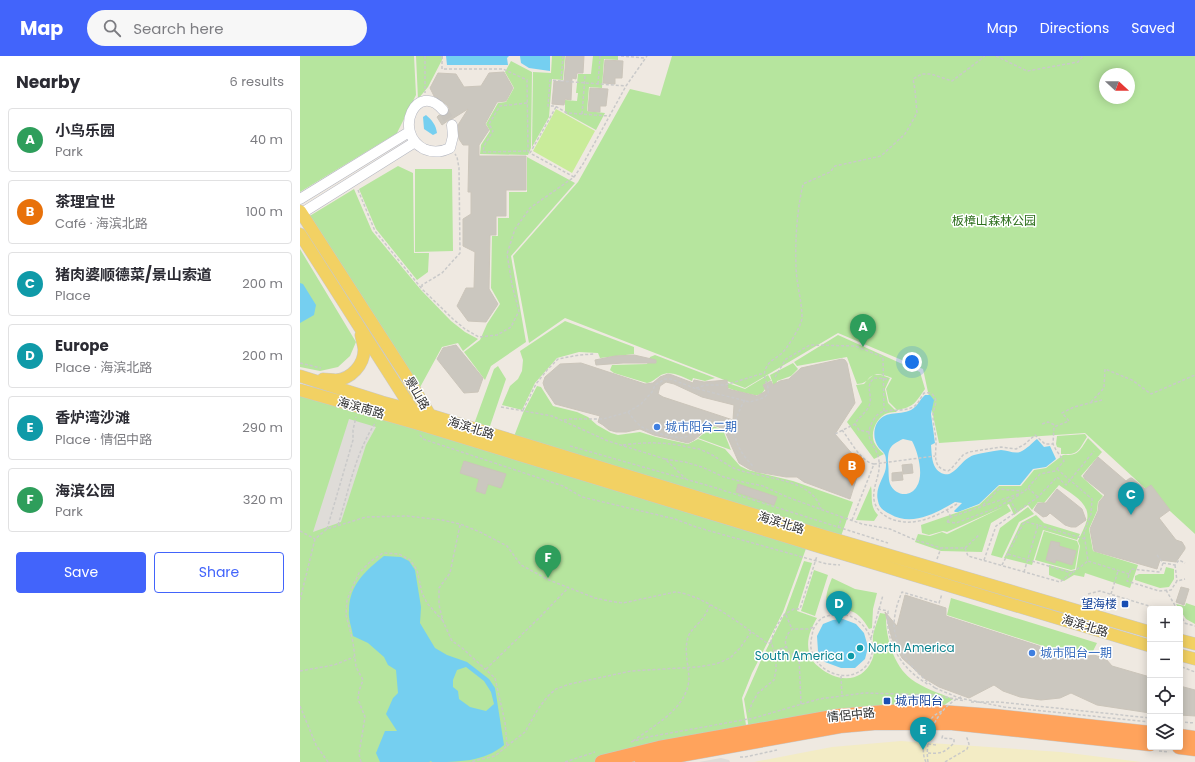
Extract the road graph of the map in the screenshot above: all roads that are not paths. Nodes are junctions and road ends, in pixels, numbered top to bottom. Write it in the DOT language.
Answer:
graph roads {
  1 [pos="443,110"];
  2 [pos="452,125"];
  3 [pos="409,132"];
  4 [pos="414,142"];
  5 [pos="300,199"];
  6 [pos="301,212"];
  7 [pos="300,234"];
  8 [pos="359,326"];
  9 [pos="301,376"];
  10 [pos="300,390"];
  11 [pos="413,412"];
  12 [pos="423,424"];
  13 [pos="1147,631"];
  14 [pos="1183,641"];
  15 [pos="1195,644"];
  16 [pos="1147,645"];
  17 [pos="1183,656"];
  18 [pos="1195,659"];
  19 [pos="1147,733"];
  20 [pos="1183,736"];
  21 [pos="1195,738"];
  22 [pos="1147,746"];
  23 [pos="1195,749"];
  24 [pos="1183,750"];
  25 [pos="602,762"];
  26 [pos="642,762"];
  1 -- 3 [label="lane"];
  2 -- 4 [label="lane"];
  3 -- 4 [label="lane"];
  3 -- 5 [label="lane"];
  4 -- 6 [label="lane"];
  6 -- 12 [label="main road, 景山路"];
  7 -- 8 [label="main road, 景山路"];
  8 -- 9 [label="main road"];
  8 -- 11 [label="main road, 景山路"];
  9 -- 11 [label="main road, 海滨南路"];
  10 -- 12 [label="main road, 海滨南路"];
  11 -- 12 [label="main road, 景山路"];
  12 -- 13 [label="main road, 海滨北路"];
  12 -- 16 [label="main road, 海滨北路"];
  14 -- 15 [label="main road"];
  17 -- 18 [label="main road"];
  19 -- 25 [label="highway, 情侶中路"];
  20 -- 21 [label="highway"];
  22 -- 26 [label="highway, 情侶中路"];
  23 -- 24 [label="highway"];
}
